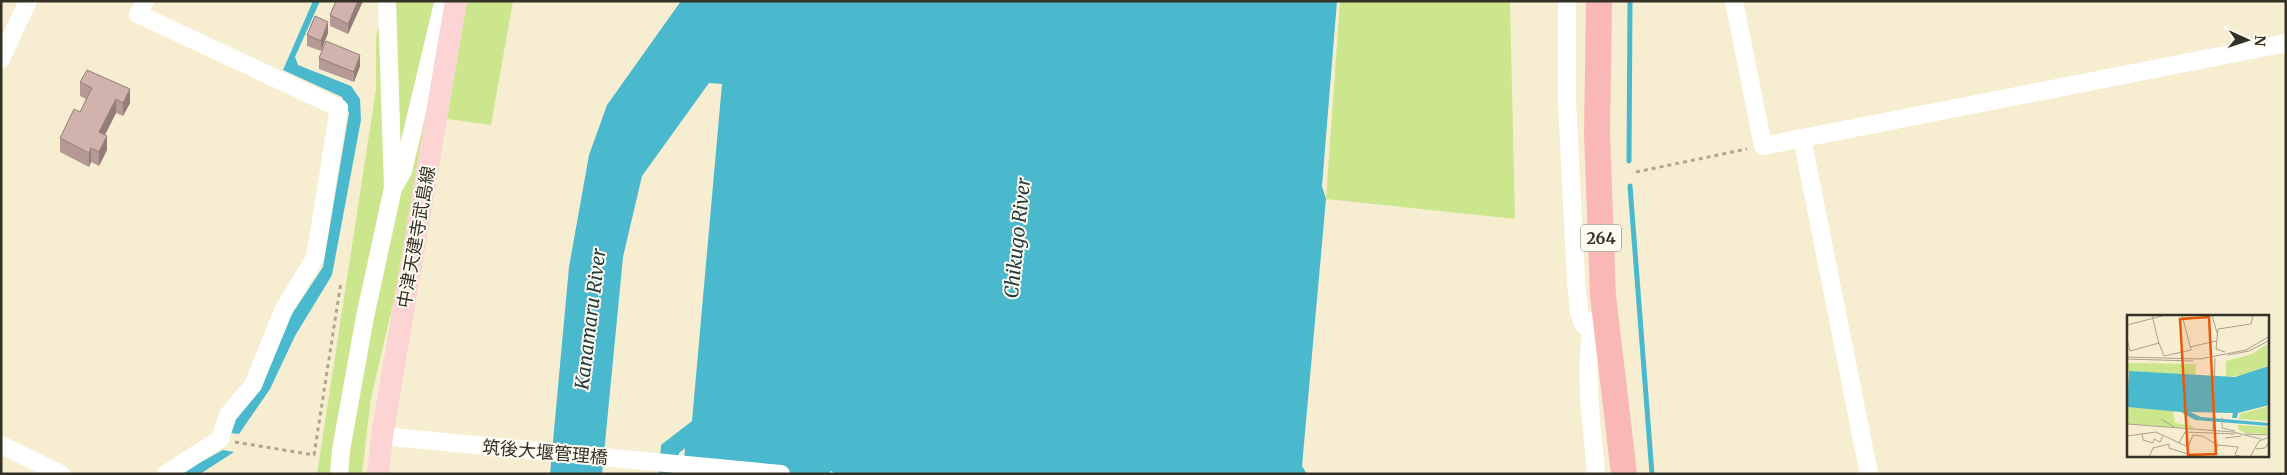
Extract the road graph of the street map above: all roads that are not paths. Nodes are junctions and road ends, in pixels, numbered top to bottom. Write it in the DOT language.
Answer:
graph roads {
  1 [pos="28,1"];
  2 [pos="144,1"];
  3 [pos="387,1"];
  4 [pos="447,1"];
  5 [pos="456,1"];
  6 [pos="1567,1"];
  7 [pos="1599,1"];
  8 [pos="1734,1"];
  9 [pos="2286,43"];
  10 [pos="1,59"];
  11 [pos="1802,138"];
  12 [pos="393,188"];
  13 [pos="1603,296"];
  14 [pos="1591,332"];
  15 [pos="391,437"];
  16 [pos="1,445"];
  17 [pos="60,474"];
  18 [pos="166,474"];
  19 [pos="339,474"];
  20 [pos="378,474"];
  21 [pos="781,474"];
  22 [pos="1596,474"];
  23 [pos="1624,474"];
  24 [pos="1869,474"];
  1 -- 10 [label="street"];
  2 -- 18 [label="street"];
  3 -- 12 [label="street"];
  4 -- 12 [label="street"];
  5 -- 15 [label="main road, 中津天建寺武島線"];
  6 -- 14 [label="street"];
  7 -- 13 [label="highway, 264"];
  8 -- 11 [label="street"];
  9 -- 11 [label="street"];
  11 -- 24 [label="street"];
  12 -- 19 [label="street"];
  13 -- 14 [label="street"];
  13 -- 23 [label="highway, 264"];
  14 -- 22 [label="street"];
  15 -- 20 [label="main road, 中津天建寺武島線"];
  15 -- 21 [label="street, 筑後大堰管理橋"];
  16 -- 17 [label="street"];
}
